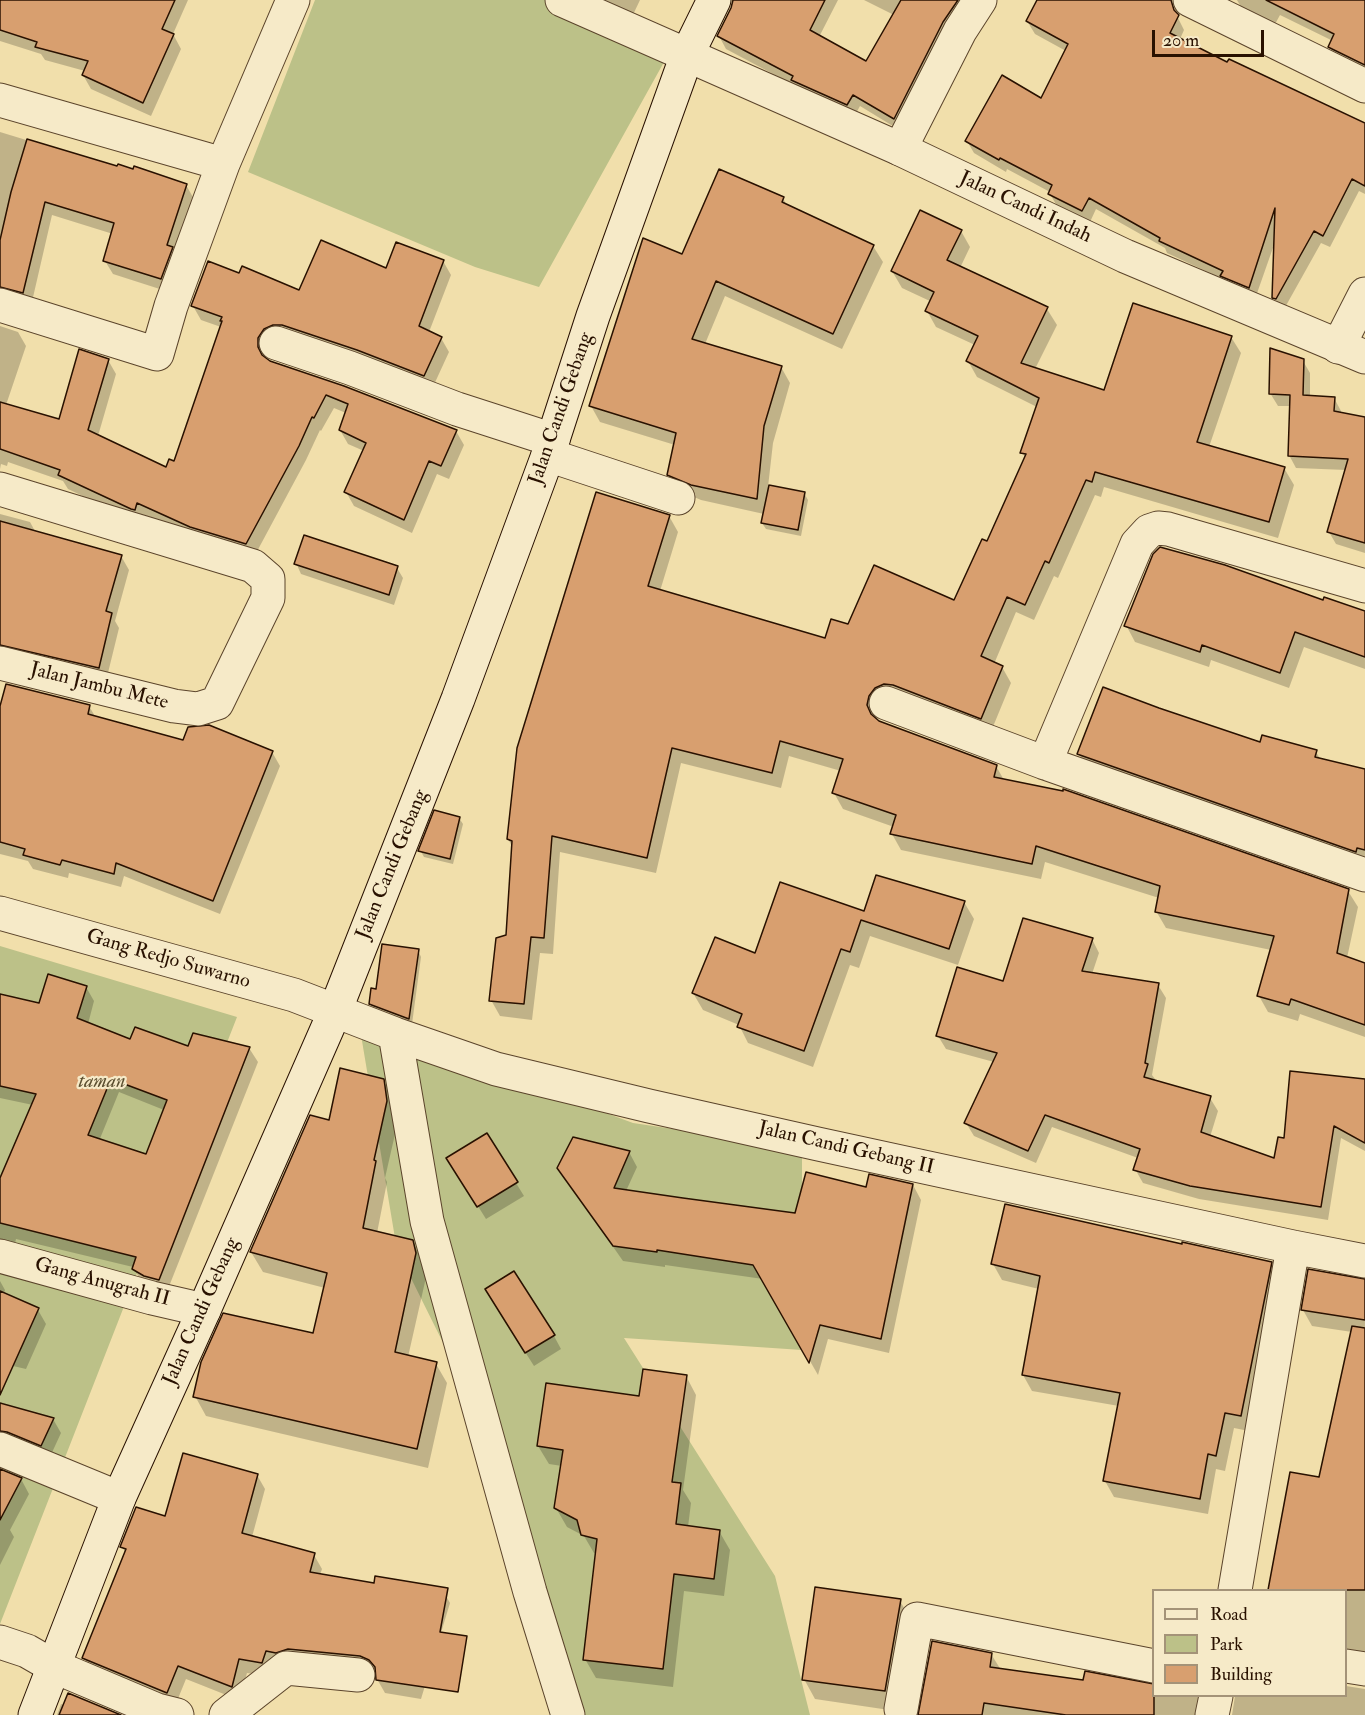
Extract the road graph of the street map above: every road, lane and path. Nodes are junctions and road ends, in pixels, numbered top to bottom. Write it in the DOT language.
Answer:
graph roads {
  1 [pos="293,0"];
  2 [pos="562,0"];
  3 [pos="714,0"];
  4 [pos="980,0"];
  5 [pos="1190,0"];
  6 [pos="687,55"];
  7 [pos="1365,86"];
  8 [pos="0,100"];
  9 [pos="900,150"];
  10 [pos="223,164"];
  11 [pos="1365,294"];
  12 [pos="0,305"];
  13 [pos="276,344"];
  14 [pos="1351,352"];
  15 [pos="551,448"];
  16 [pos="0,489"];
  17 [pos="678,498"];
  18 [pos="1365,586"];
  19 [pos="0,663"];
  20 [pos="886,704"];
  21 [pos="1045,763"];
  22 [pos="1365,875"];
  23 [pos="0,913"];
  24 [pos="334,1011"];
  25 [pos="395,1034"];
  26 [pos="1293,1248"];
  27 [pos="0,1256"];
  28 [pos="1365,1261"];
  29 [pos="204,1310"];
  30 [pos="0,1449"];
  31 [pos="119,1498"];
  32 [pos="1235,1589"];
  33 [pos="0,1642"];
  34 [pos="53,1666"];
  35 [pos="1152,1666"];
  36 [pos="1347,1666"];
  37 [pos="1365,1669"];
  38 [pos="358,1675"];
  39 [pos="1216,1697"];
  40 [pos="902,1709"];
  41 [pos="34,1715"];
  42 [pos="177,1715"];
  43 [pos="226,1715"];
  44 [pos="568,1715"];
  45 [pos="1212,1715"];
  1 -- 10 [label="street"];
  2 -- 6 [label="street, Jalan Candi Indah"];
  3 -- 6 [label="street, Jalan Candi Gebang"];
  4 -- 9 [label="street"];
  5 -- 7 [label="street"];
  6 -- 9 [label="street, Jalan Candi Indah"];
  6 -- 15 [label="street, Jalan Candi Gebang"];
  8 -- 10 [label="street"];
  9 -- 14 [label="street, Jalan Candi Indah"];
  10 -- 12 [label="street"];
  11 -- 14 [label="street"];
  13 -- 15 [label="street"];
  15 -- 17 [label="street"];
  15 -- 24 [label="street, Jalan Candi Gebang"];
  16 -- 19 [label="street, Jalan Jambu Mete"];
  18 -- 21 [label="street"];
  20 -- 21 [label="street"];
  21 -- 22 [label="street"];
  23 -- 24 [label="street, Gang Redjo Suwarno"];
  24 -- 25 [label="street, Jalan Candi Gebang II"];
  24 -- 29 [label="street, Jalan Candi Gebang"];
  25 -- 26 [label="street, Jalan Candi Gebang II"];
  25 -- 44 [label="street"];
  26 -- 28 [label="street, Jalan Candi Gebang II"];
  26 -- 32 [label="street"];
  27 -- 29 [label="street, Gang Anugrah II"];
  29 -- 31 [label="street, Jalan Candi Gebang"];
  30 -- 31 [label="street"];
  31 -- 34 [label="street, Jalan Candi Gebang"];
  33 -- 34 [label="street"];
  34 -- 41 [label="street, Jalan Candi Gebang"];
  34 -- 42 [label="street"];
  35 -- 40 [label="street"];
  36 -- 37 [label="street"];
  38 -- 43 [label="street"];
  39 -- 45 [label="street"];
}
